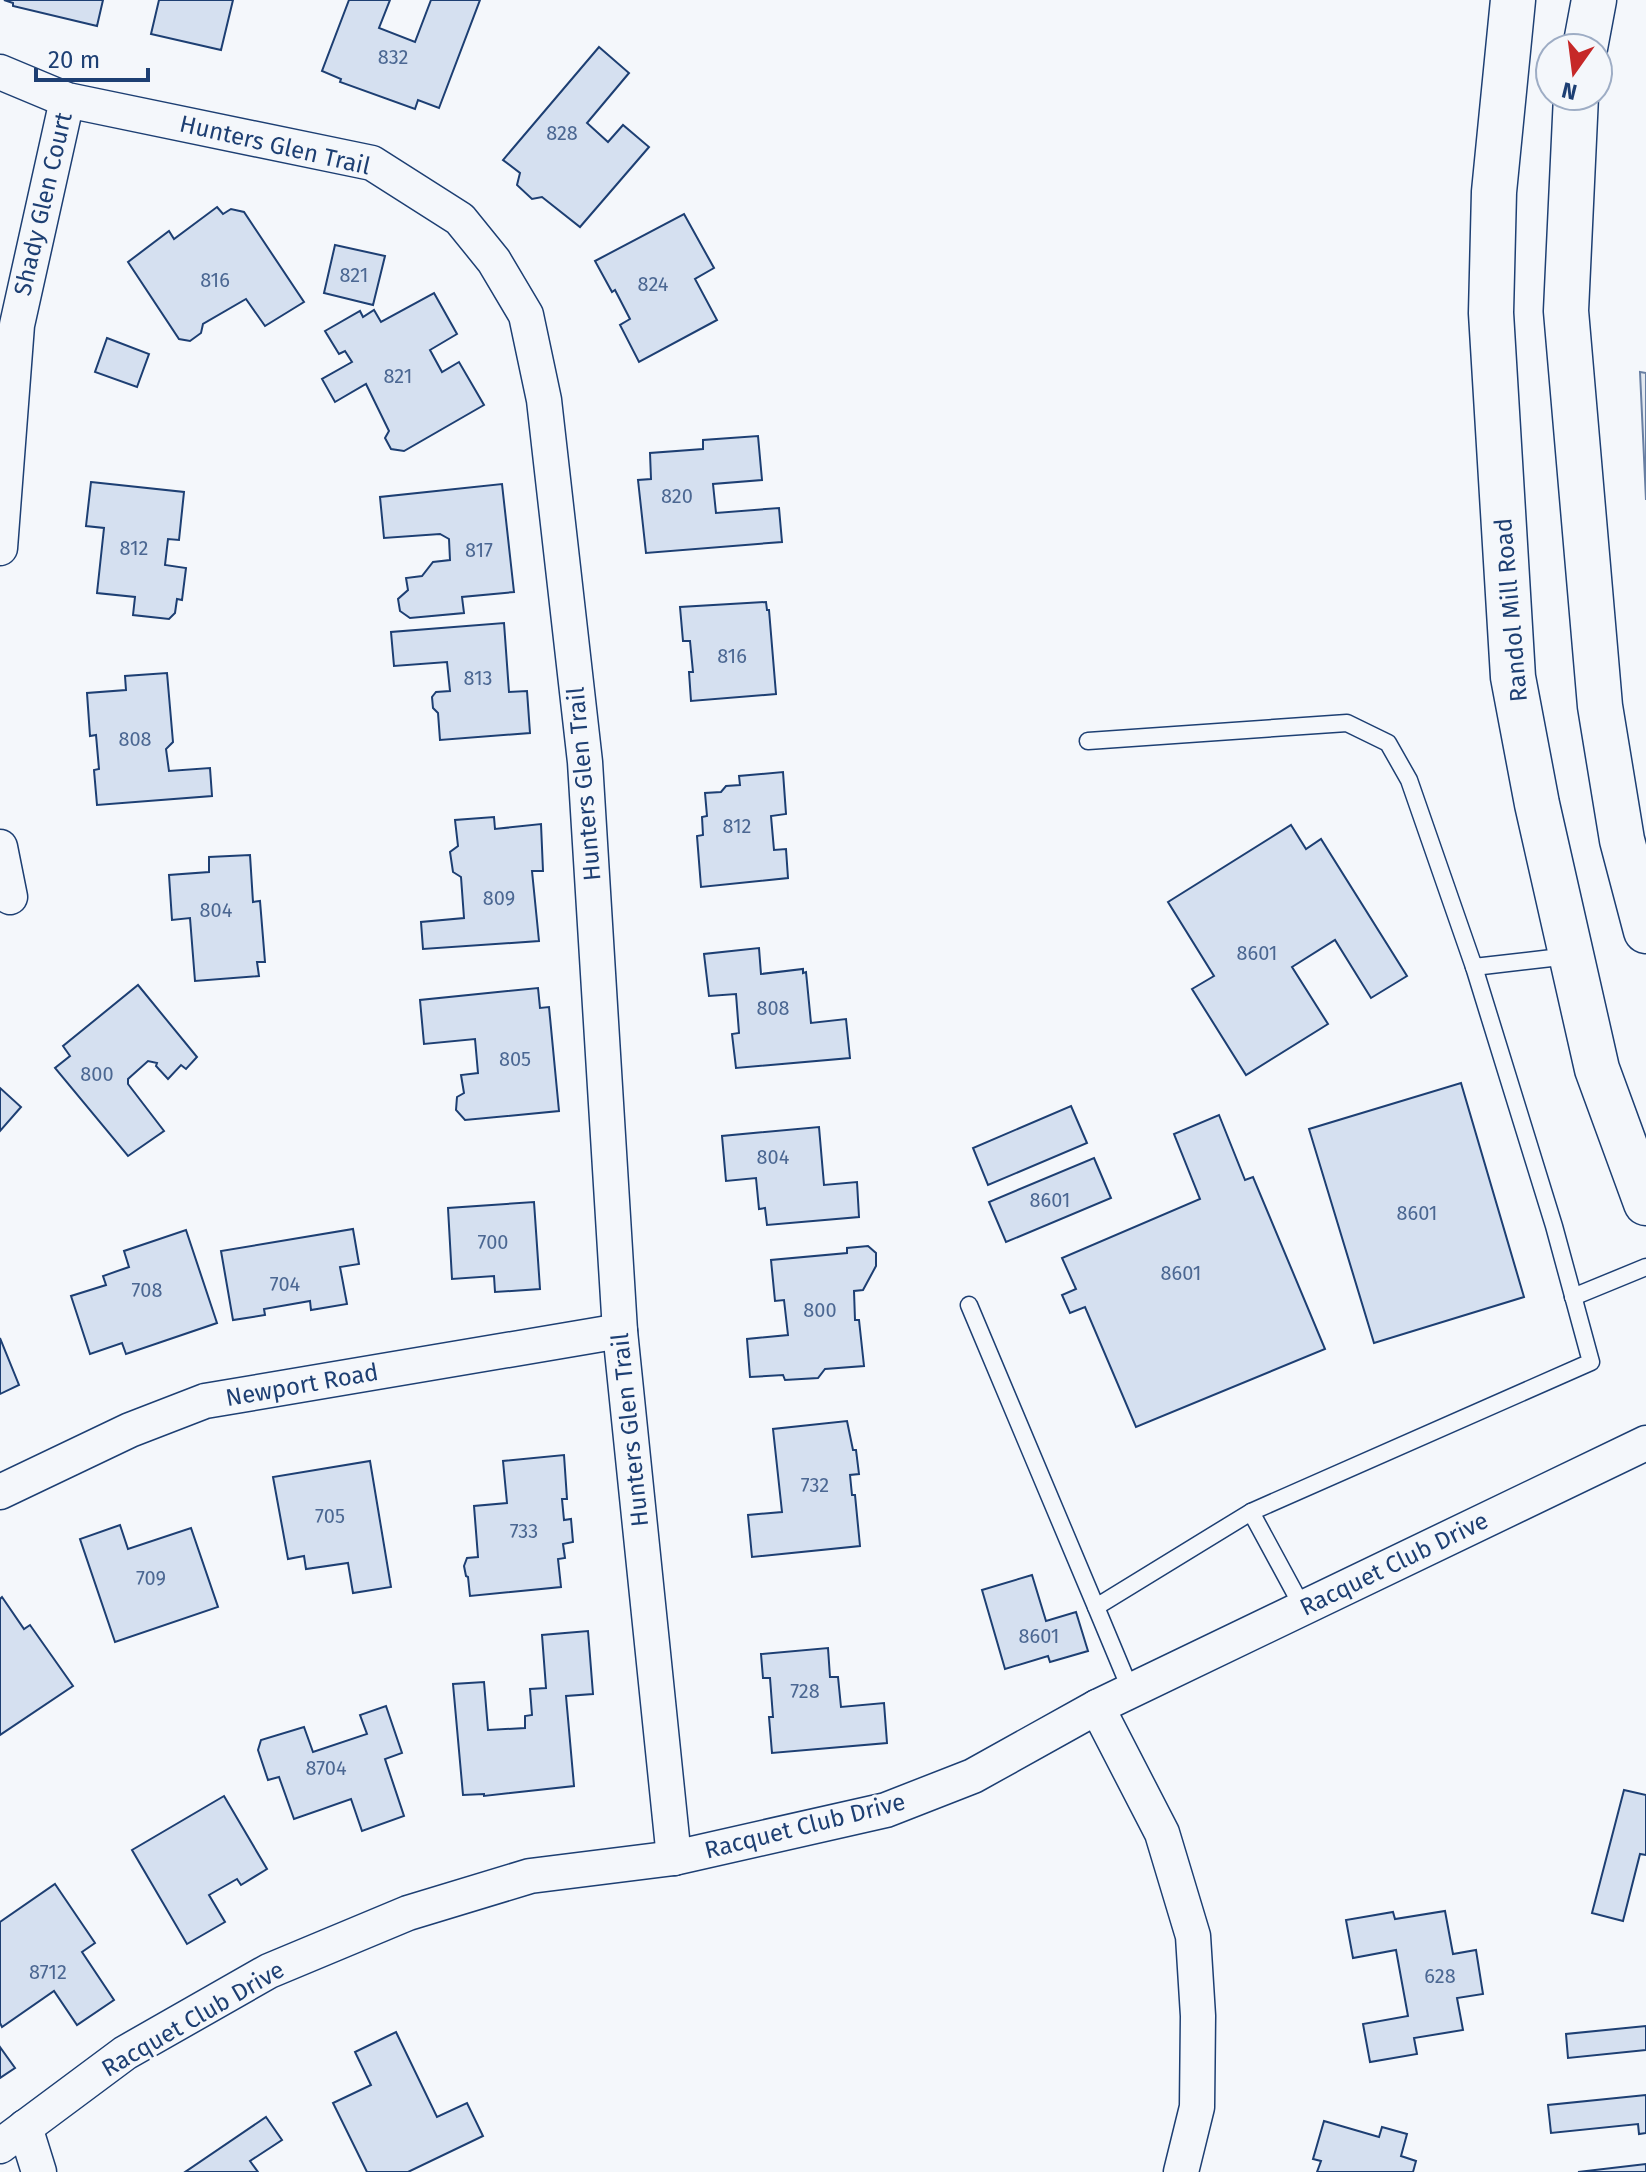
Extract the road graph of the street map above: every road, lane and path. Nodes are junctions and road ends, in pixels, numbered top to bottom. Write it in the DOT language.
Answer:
graph roads {
  1 [pos="1513,0"];
  2 [pos="1594,0"];
  3 [pos="1588,32"];
  4 [pos="0,72"];
  5 [pos="67,100"];
  6 [pos="1575,112"];
  7 [pos="0,548"];
  8 [pos="1088,741"];
  9 [pos="0,847"];
  10 [pos="10,897"];
  11 [pos="1646,931"];
  12 [pos="1571,956"];
  13 [pos="1474,967"];
  14 [pos="1646,1203"];
  15 [pos="1646,1267"];
  16 [pos="1573,1297"];
  17 [pos="969,1305"];
  18 [pos="620,1331"];
  19 [pos="1646,1443"];
  20 [pos="0,1492"];
  21 [pos="1251,1512"];
  22 [pos="1096,1607"];
  23 [pos="1303,1608"];
  24 [pos="1131,1691"];
  25 [pos="1097,1707"];
  26 [pos="674,1858"];
  27 [pos="12,2136"];
  28 [pos="39,2172"];
  29 [pos="1181,2172"];
  1 -- 12 [label="main road, Randol Mill Road"];
  2 -- 3 [label="main road"];
  4 -- 5 [label="street, Hunters Glen Trail"];
  5 -- 7 [label="street, Shady Glen Court"];
  5 -- 18 [label="street, Hunters Glen Trail"];
  6 -- 11 [label="main road"];
  8 -- 13 [label="lane"];
  9 -- 10 [label="street"];
  12 -- 13 [label="lane"];
  12 -- 14 [label="main road, Randol Mill Road"];
  13 -- 16 [label="lane"];
  15 -- 16 [label="lane"];
  16 -- 21 [label="lane"];
  17 -- 22 [label="lane"];
  18 -- 20 [label="street, Newport Road"];
  18 -- 26 [label="street, Hunters Glen Trail"];
  19 -- 23 [label="street, Racquet Club Drive"];
  21 -- 22 [label="lane"];
  21 -- 23 [label="lane"];
  22 -- 24 [label="lane"];
  23 -- 24 [label="street, Racquet Club Drive"];
  24 -- 25 [label="street, Racquet Club Drive"];
  25 -- 26 [label="street, Racquet Club Drive"];
  25 -- 29 [label="street"];
  26 -- 27 [label="street, Racquet Club Drive"];
  27 -- 28 [label="street"];
}
